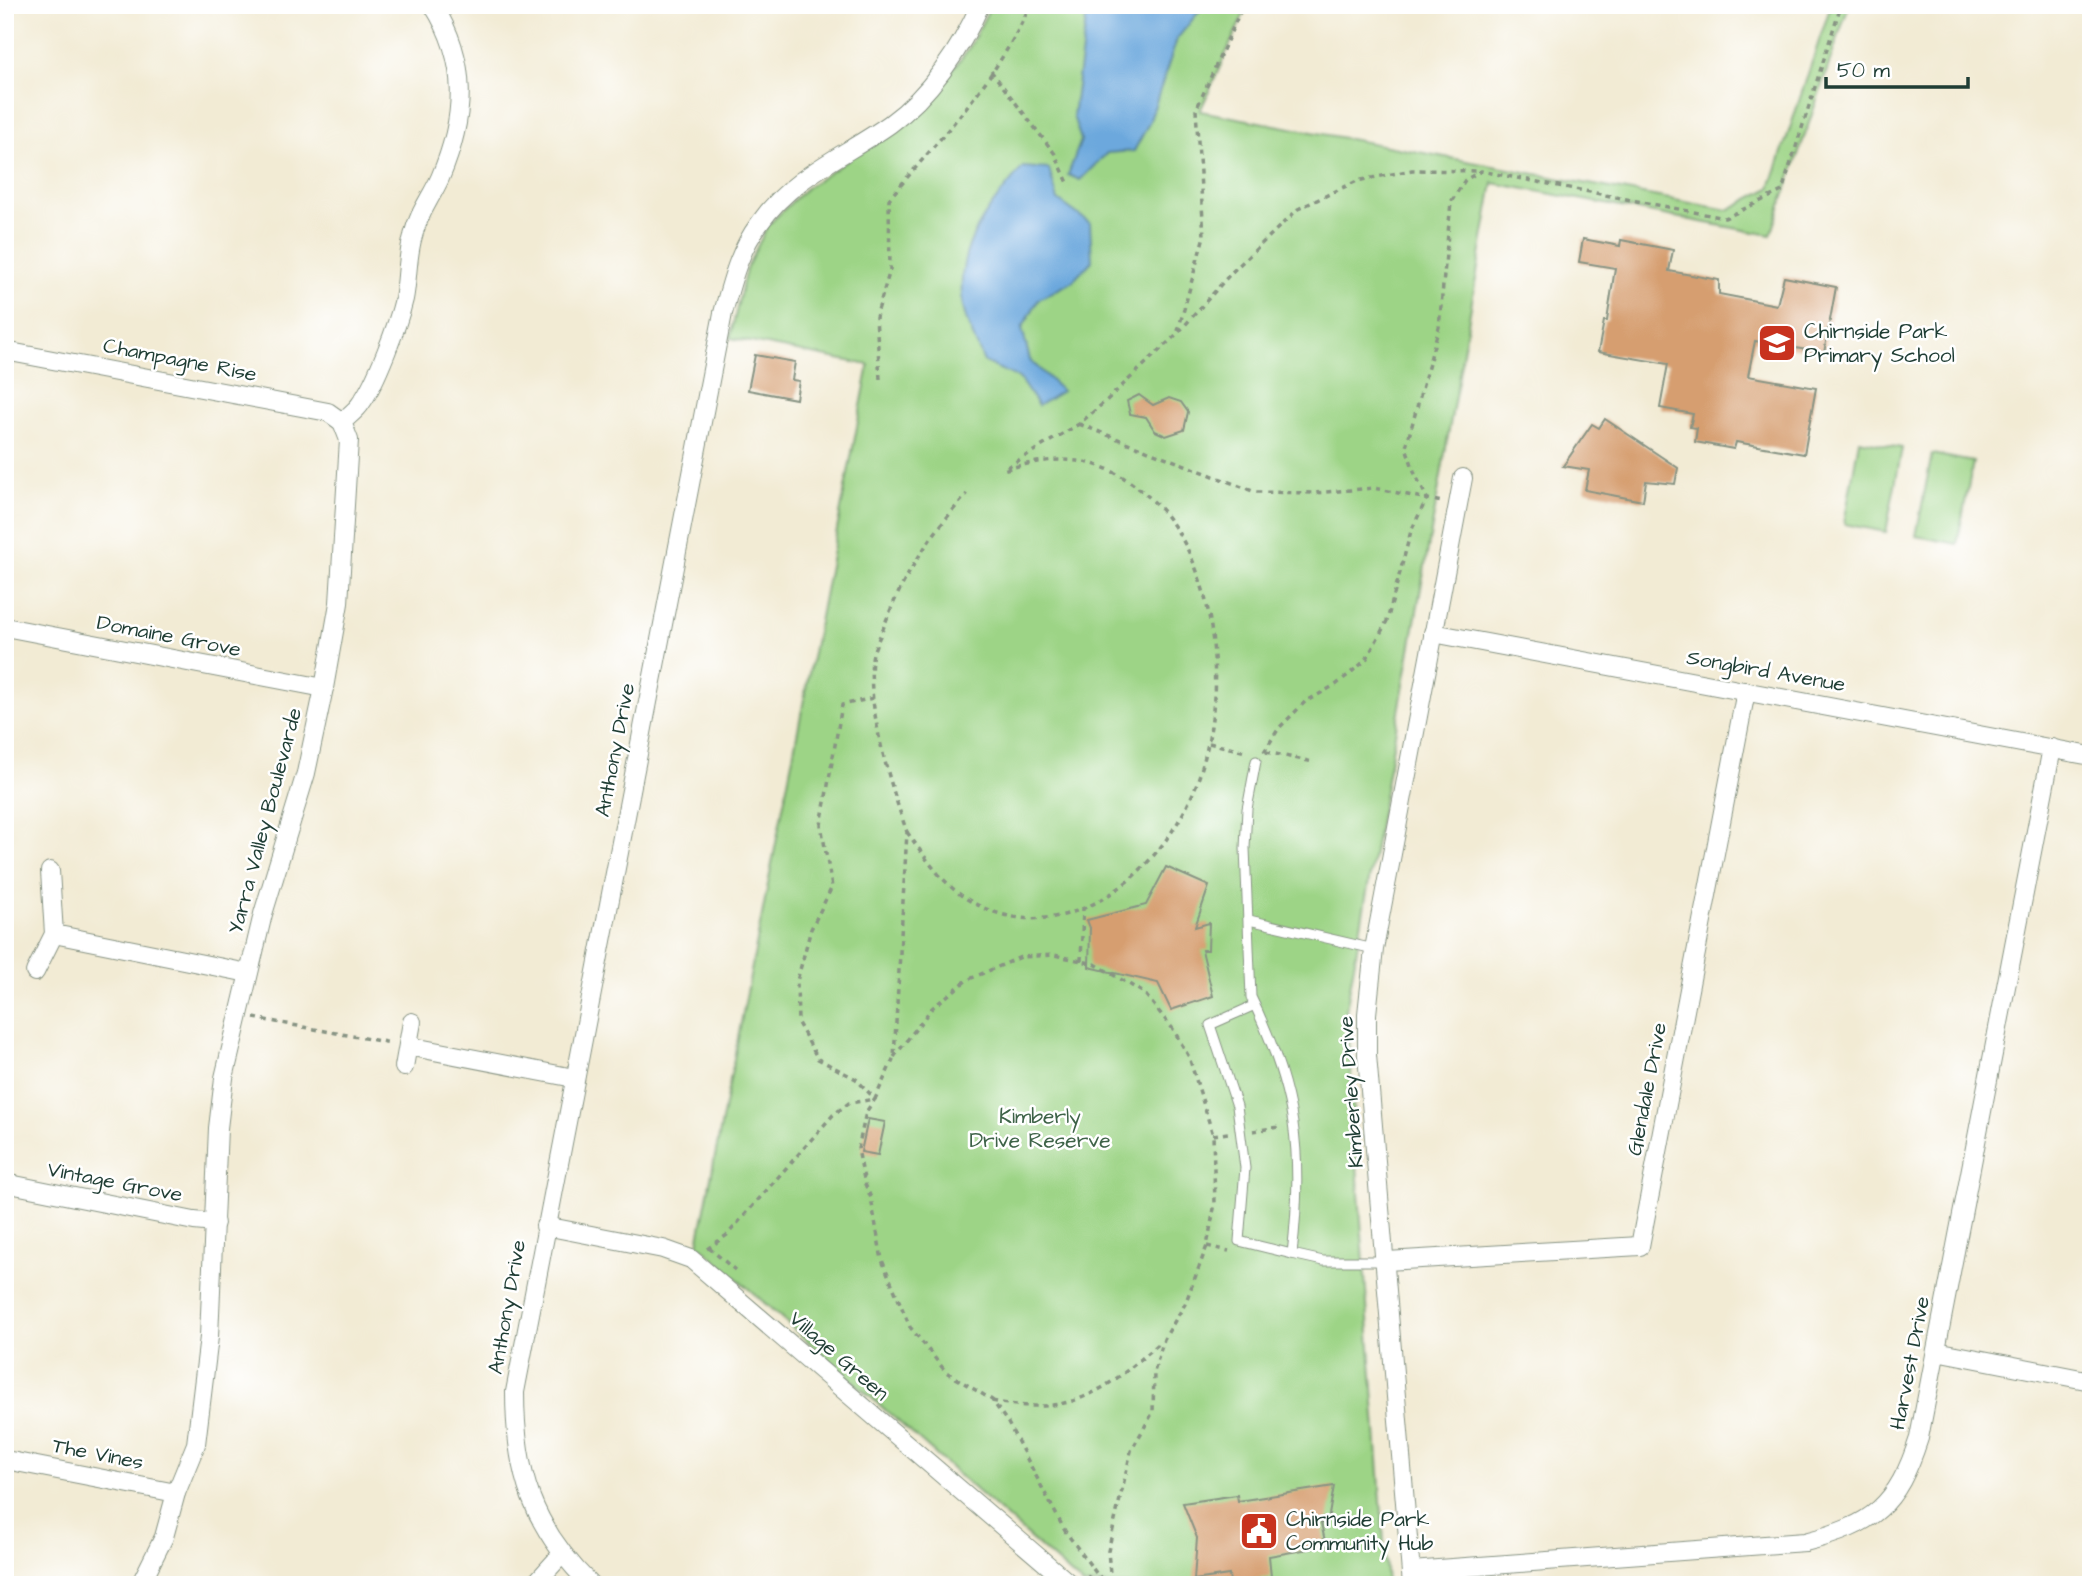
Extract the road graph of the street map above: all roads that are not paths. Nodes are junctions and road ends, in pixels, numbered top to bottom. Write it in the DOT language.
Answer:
graph roads {
  1 [pos="433,5"];
  2 [pos="980,5"];
  3 [pos="5,351"];
  4 [pos="342,422"];
  5 [pos="1463,478"];
  6 [pos="5,627"];
  7 [pos="1433,633"];
  8 [pos="324,688"];
  9 [pos="1746,691"];
  10 [pos="2052,748"];
  11 [pos="1261,756"];
  12 [pos="2091,756"];
  13 [pos="50,871"];
  14 [pos="1249,920"];
  15 [pos="54,934"];
  16 [pos="1374,950"];
  17 [pos="35,972"];
  18 [pos="248,973"];
  19 [pos="1255,1005"];
  20 [pos="412,1021"];
  21 [pos="408,1046"];
  22 [pos="404,1067"];
  23 [pos="574,1078"];
  24 [pos="5,1183"];
  25 [pos="215,1223"];
  26 [pos="545,1226"];
  27 [pos="1292,1254"];
  28 [pos="1387,1261"];
  29 [pos="1936,1351"];
  30 [pos="2091,1381"];
  31 [pos="11,1461"];
  32 [pos="176,1493"];
  33 [pos="561,1555"];
  34 [pos="1412,1578"];
  35 [pos="140,1585"];
  36 [pos="534,1585"];
  37 [pos="591,1585"];
  38 [pos="1071,1585"];
  1 -- 4 [label="street"];
  2 -- 23 [label="street, Anthony Drive"];
  3 -- 4 [label="street, Champagne Rise"];
  4 -- 8 [label="street, Yarra Valley Boulevarde"];
  5 -- 7 [label="street, Kimberley Drive"];
  6 -- 8 [label="street, Domaine Grove"];
  7 -- 9 [label="street, Songbird Avenue"];
  7 -- 16 [label="street, Kimberley Drive"];
  8 -- 18 [label="street, Yarra Valley Boulevarde"];
  9 -- 10 [label="street, Songbird Avenue"];
  9 -- 28 [label="street, Glendale Drive"];
  10 -- 12 [label="street, Songbird Avenue"];
  10 -- 29 [label="street, Harvest Drive"];
  11 -- 14 [label="lane"];
  13 -- 15 [label="street"];
  14 -- 16 [label="lane"];
  14 -- 19 [label="lane"];
  15 -- 17 [label="street"];
  15 -- 18 [label="street"];
  16 -- 28 [label="street, Kimberley Drive"];
  18 -- 25 [label="street, Yarra Valley Boulevarde"];
  19 -- 27 [label="lane"];
  19 -- 27 [label="lane"];
  20 -- 21 [label="street"];
  21 -- 22 [label="street"];
  21 -- 23 [label="street"];
  23 -- 26 [label="street, Anthony Drive"];
  24 -- 25 [label="street, Vintage Grove"];
  25 -- 32 [label="street, Yarra Valley Boulevarde"];
  26 -- 33 [label="street, Anthony Drive"];
  26 -- 38 [label="street, Village Green"];
  27 -- 28 [label="lane"];
  28 -- 34 [label="street, Kimberley Drive"];
  29 -- 30 [label="street"];
  29 -- 34 [label="street, Harvest Drive"];
  31 -- 32 [label="street, The Vines"];
  32 -- 35 [label="street, Yarra Valley Boulevarde"];
  33 -- 36 [label="street"];
  33 -- 37 [label="street, Anthony Drive"];
}
